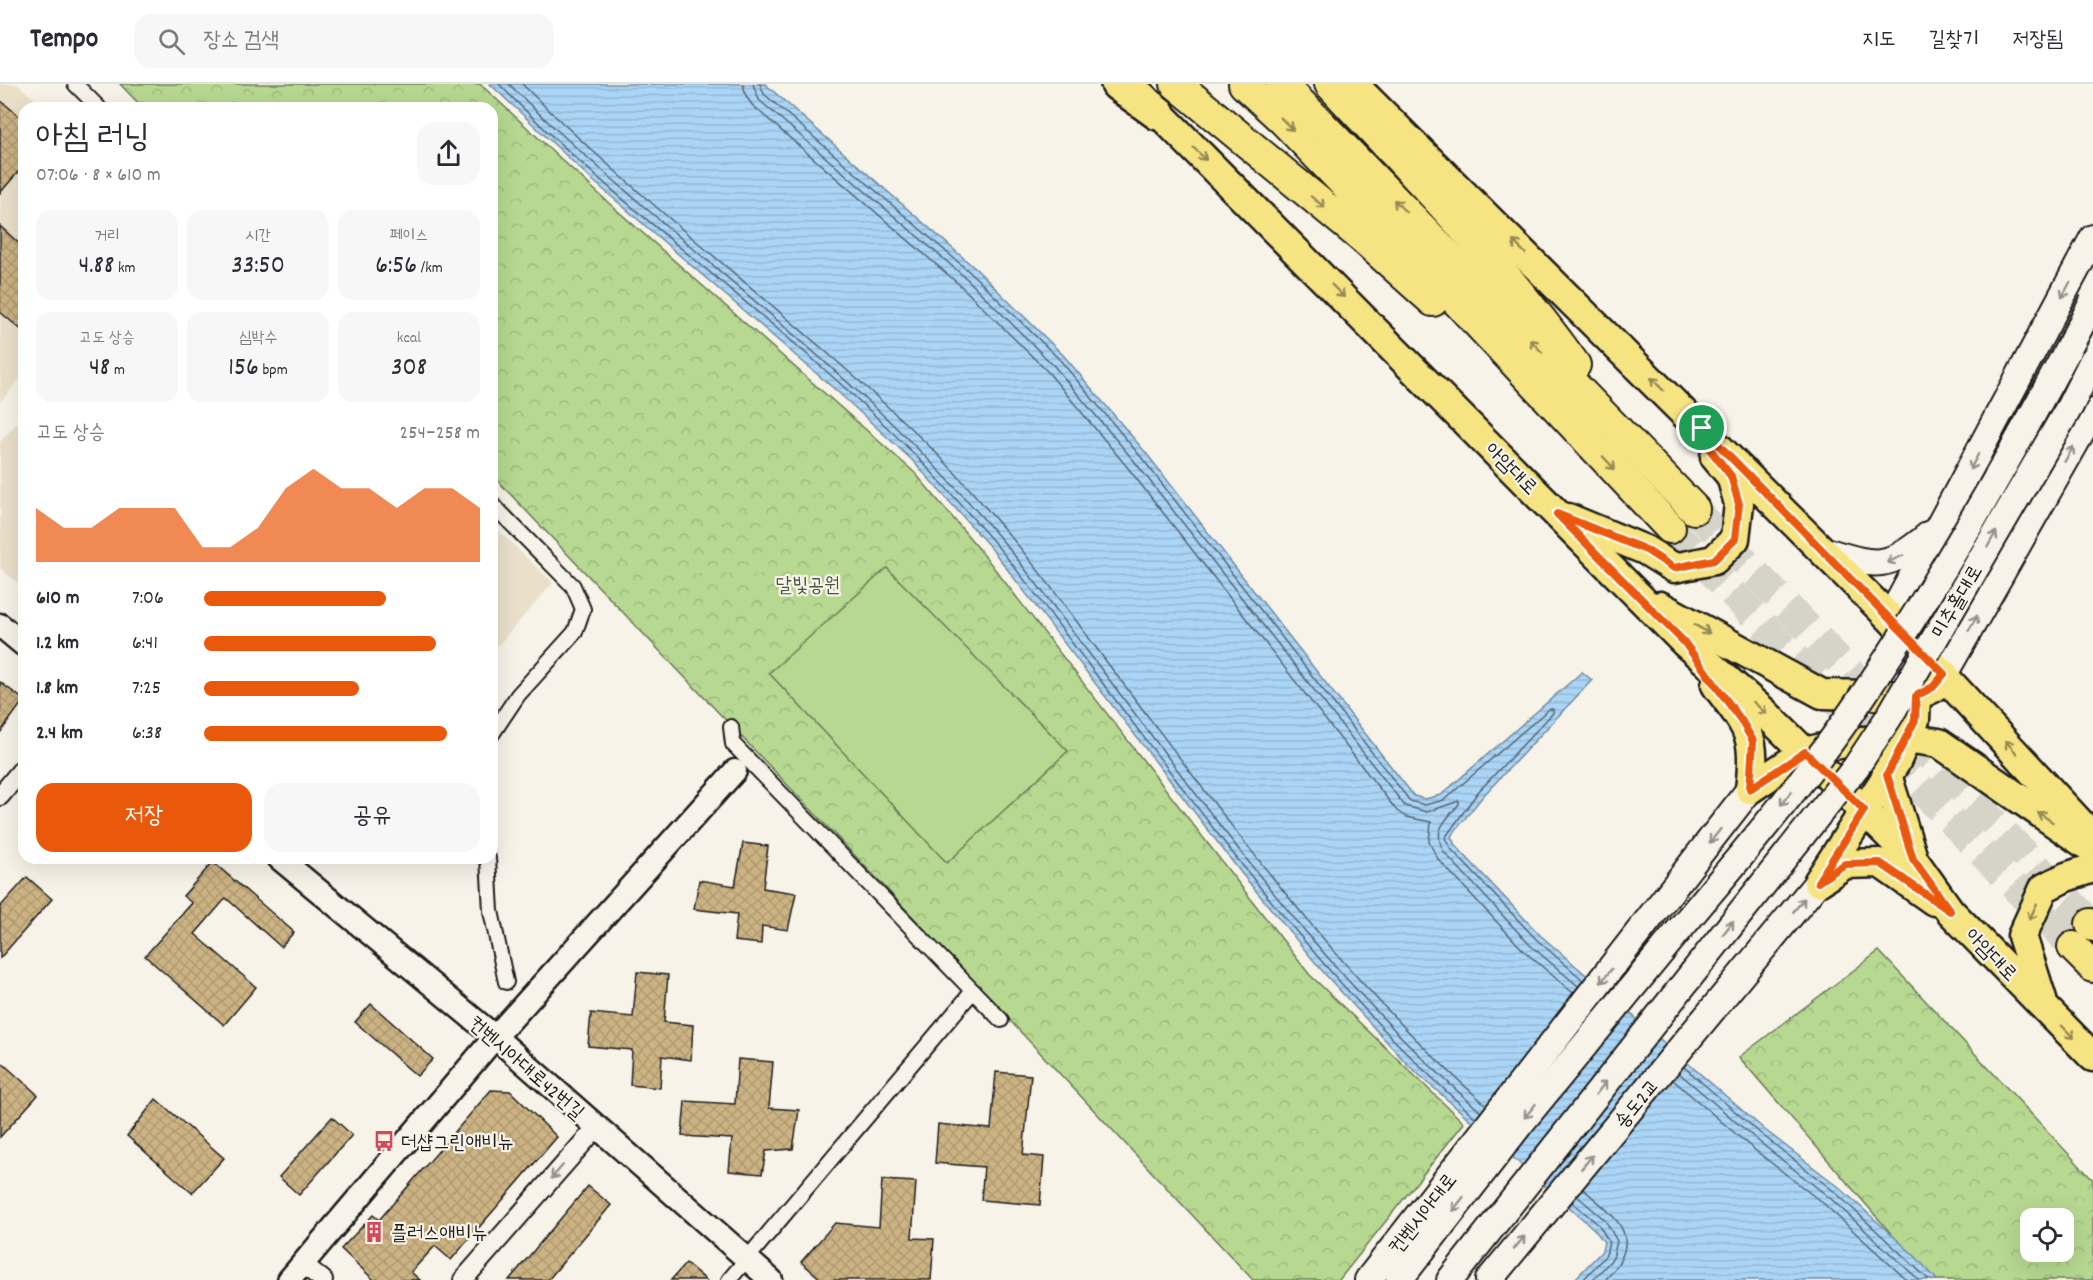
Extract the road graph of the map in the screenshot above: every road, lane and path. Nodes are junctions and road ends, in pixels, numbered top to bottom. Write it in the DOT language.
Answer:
graph roads {
  1 [pos="75,84"];
  2 [pos="1118,84"];
  3 [pos="1130,84"];
  4 [pos="1176,84"];
  5 [pos="1244,84"];
  6 [pos="1282,84"];
  7 [pos="1330,84"];
  8 [pos="1353,84"];
  9 [pos="93,102"];
  10 [pos="1158,113"];
  11 [pos="2093,238"];
  12 [pos="2093,302"];
  13 [pos="2093,360"];
  14 [pos="2093,412"];
  15 [pos="1575,427"];
  16 [pos="1702,428"];
  17 [pos="1633,446"];
  18 [pos="1694,508"];
  19 [pos="498,510"];
  20 [pos="1557,514"];
  21 [pos="1941,524"];
  22 [pos="1670,528"];
  23 [pos="1822,550"];
  24 [pos="1632,590"];
  25 [pos="0,625"];
  26 [pos="1897,633"];
  27 [pos="18,640"];
  28 [pos="1684,642"];
  29 [pos="1944,674"];
  30 [pos="1888,695"];
  31 [pos="1916,696"];
  32 [pos="498,725"];
  33 [pos="731,727"];
  34 [pos="1897,739"];
  35 [pos="1805,752"];
  36 [pos="735,771"];
  37 [pos="18,774"];
  38 [pos="1887,775"];
  39 [pos="1750,789"];
  40 [pos="0,796"];
  41 [pos="1864,810"];
  42 [pos="2093,837"];
  43 [pos="2093,850"];
  44 [pos="1913,859"];
  45 [pos="286,864"];
  46 [pos="488,864"];
  47 [pos="2093,868"];
  48 [pos="1818,882"];
  49 [pos="1950,911"];
  50 [pos="1692,974"];
  51 [pos="506,982"];
  52 [pos="973,991"];
  53 [pos="2046,1010"];
  54 [pos="1001,1020"];
  55 [pos="495,1037"];
  56 [pos="2093,1058"];
  57 [pos="596,1128"];
  58 [pos="1484,1152"];
  59 [pos="746,1259"];
  60 [pos="296,1272"];
  61 [pos="323,1280"];
  62 [pos="463,1280"];
  63 [pos="729,1280"];
  64 [pos="771,1280"];
  65 [pos="1368,1280"];
  66 [pos="1399,1280"];
  67 [pos="1450,1280"];
  68 [pos="1489,1280"];
  1 -- 9 [label="street"];
  2 -- 10 [label="highway"];
  3 -- 10 [label="main road, 아암대로"];
  4 -- 15 [label="highway, one-way"];
  5 -- 15 [label="highway, one-way"];
  17 -- 6 [label="highway, one-way"];
  7 -- 17 [label="highway"];
  16 -- 8 [label="main road, one-way"];
  10 -- 20 [label="main road, 아암대로, one-way"];
  11 -- 21 [label="main road, one-way"];
  12 -- 26 [label="main road, 미추홀대로, bridge"];
  50 -- 13 [label="main road, 미추홀대로, one-way, bridge"];
  29 -- 14 [label="main road, one-way"];
  15 -- 22 [label="highway, one-way"];
  16 -- 20 [label="main road"];
  16 -- 23 [label="main road"];
  17 -- 18 [label="highway"];
  19 -- 32 [label="street"];
  20 -- 24 [label="main road, 아암대로"];
  21 -- 23 [label="main road, one-way"];
  21 -- 26 [label="main road"];
  23 -- 26 [label="main road"];
  24 -- 28 [label="main road, 아암대로"];
  24 -- 30 [label="main road, one-way"];
  25 -- 27 [label="street"];
  26 -- 29 [label="main road"];
  26 -- 30 [label="main road"];
  26 -- 31 [label="main road"];
  26 -- 58 [label="main road, one-way, bridge"];
  28 -- 35 [label="main road, 아암대로, one-way"];
  28 -- 39 [label="main road"];
  29 -- 31 [label="main road"];
  42 -- 29 [label="main road, one-way"];
  30 -- 31 [label="main road"];
  30 -- 34 [label="main road"];
  31 -- 34 [label="main road"];
  33 -- 52 [label="street"];
  34 -- 35 [label="main road"];
  34 -- 38 [label="main road"];
  43 -- 34 [label="main road, one-way"];
  35 -- 39 [label="main road"];
  35 -- 41 [label="main road, 아암대로"];
  36 -- 55 [label="street"];
  37 -- 40 [label="street"];
  38 -- 41 [label="main road"];
  38 -- 44 [label="main road"];
  39 -- 58 [label="main road, one-way"];
  41 -- 44 [label="main road, 아암대로"];
  41 -- 48 [label="main road"];
  44 -- 49 [label="main road, 아암대로"];
  45 -- 55 [label="street, 컨벤시아대로42번길"];
  46 -- 51 [label="street"];
  47 -- 53 [label="main road, one-way"];
  48 -- 49 [label="main road"];
  68 -- 48 [label="main road, 송도2교, one-way"];
  49 -- 53 [label="main road, 아암대로"];
  67 -- 50 [label="main road, 송도2교, one-way"];
  52 -- 54 [label="street"];
  52 -- 59 [label="street"];
  53 -- 56 [label="main road, 아암대로, one-way"];
  55 -- 57 [label="street, 컨벤시아대로42번길"];
  55 -- 60 [label="street"];
  57 -- 59 [label="street, 컨벤시아대로42번길"];
  57 -- 62 [label="street, one-way"];
  58 -- 65 [label="main road, 컨벤시아대로"];
  58 -- 66 [label="main road, 컨벤시아대로, one-way"];
  59 -- 63 [label="street"];
  59 -- 64 [label="street, 컨벤시아대로42번길"];
  60 -- 61 [label="street"];
}
